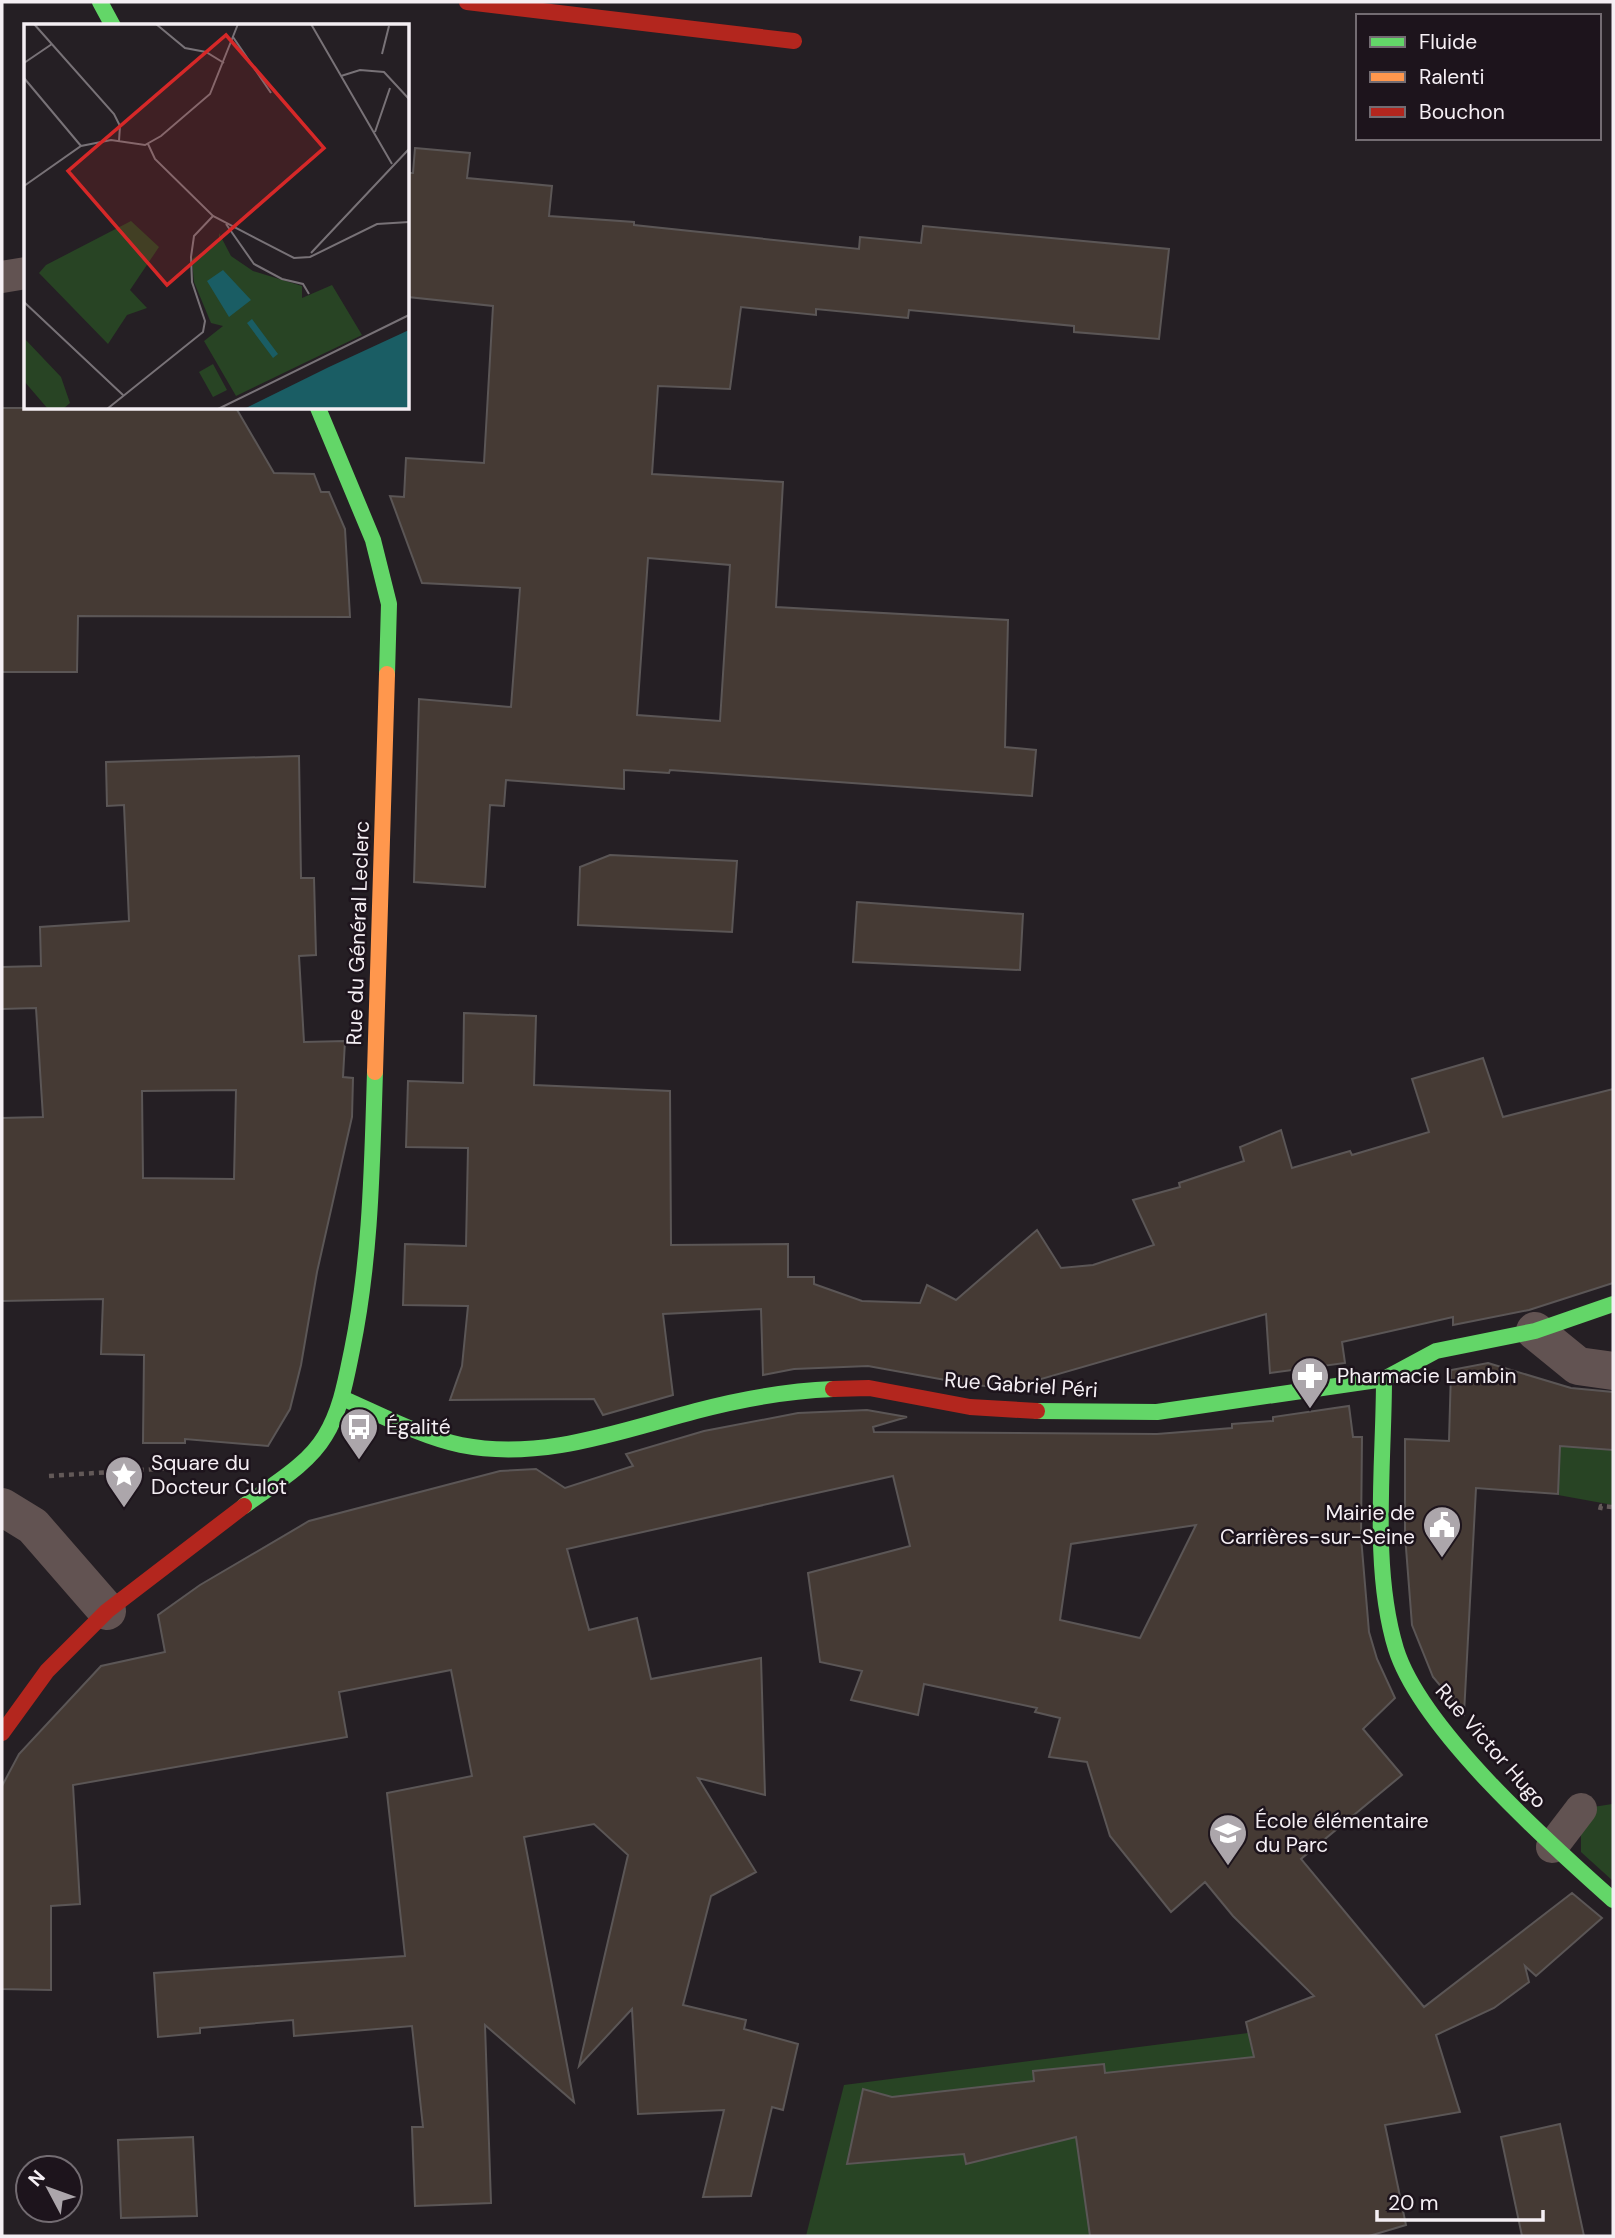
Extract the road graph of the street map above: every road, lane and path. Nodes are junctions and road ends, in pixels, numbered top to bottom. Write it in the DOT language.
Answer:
graph roads {
  1 [pos="100,2"];
  2 [pos="467,2"];
  3 [pos="112,24"];
  4 [pos="794,41"];
  5 [pos="24,273"];
  6 [pos="2,277"];
  7 [pos="319,410"];
  8 [pos="1613,1304"];
  9 [pos="1535,1331"];
  10 [pos="1613,1371"];
  11 [pos="1384,1379"];
  12 [pos="342,1398"];
  13 [pos="223,1464"];
  14 [pos="43,1476"];
  15 [pos="2,1507"];
  16 [pos="1613,1507"];
  17 [pos="1600,1510"];
  18 [pos="107,1611"];
  19 [pos="2,1733"];
  20 [pos="1581,1809"];
  21 [pos="1552,1847"];
  22 [pos="1613,1900"];
  1 -- 3 [label="street"];
  2 -- 4 [label="street"];
  5 -- 6 [label="lane"];
  7 -- 12 [label="street, Rue du Général Leclerc"];
  8 -- 9 [label="street, Rue Gabriel Péri"];
  9 -- 10 [label="street"];
  9 -- 11 [label="street, Rue Gabriel Péri"];
  11 -- 12 [label="street, Rue Gabriel Péri"];
  11 -- 21 [label="street, Rue Victor Hugo"];
  12 -- 18 [label="street, Rue du Général Leclerc"];
  13 -- 14 [label="path"];
  15 -- 18 [label="street"];
  16 -- 17 [label="path"];
  18 -- 19 [label="street, Rue du Général Leclerc"];
  20 -- 21 [label="lane"];
  21 -- 22 [label="street, Rue Victor Hugo"];
}
